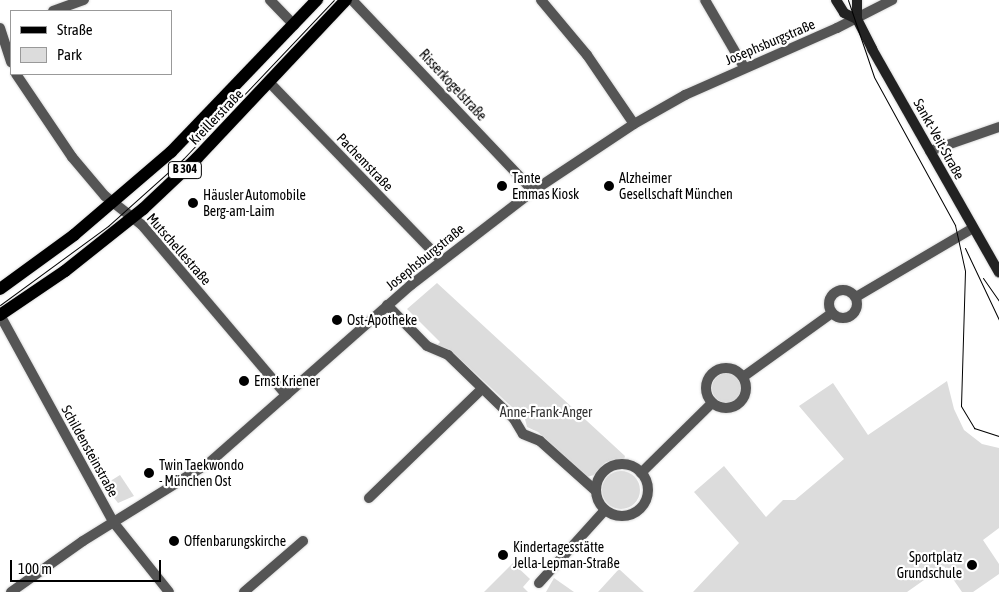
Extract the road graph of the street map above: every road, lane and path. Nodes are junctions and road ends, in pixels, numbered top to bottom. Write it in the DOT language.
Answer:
graph roads {
  1 [pos="84,0"];
  2 [pos="270,0"];
  3 [pos="316,0"];
  4 [pos="346,0"];
  5 [pos="352,0"];
  6 [pos="541,0"];
  7 [pos="705,0"];
  8 [pos="836,0"];
  9 [pos="857,0"];
  10 [pos="892,0"];
  11 [pos="56,10"];
  12 [pos="856,19"];
  13 [pos="294,25"];
  14 [pos="0,29"];
  15 [pos="10,59"];
  16 [pos="744,67"];
  17 [pos="17,75"];
  18 [pos="270,82"];
  19 [pos="634,124"];
  20 [pos="999,127"];
  21 [pos="930,152"];
  22 [pos="533,191"];
  23 [pos="114,203"];
  24 [pos="133,218"];
  25 [pos="973,228"];
  26 [pos="441,260"];
  27 [pos="999,272"];
  28 [pos="0,289"];
  29 [pos="856,297"];
  30 [pos="387,305"];
  31 [pos="832,313"];
  32 [pos="0,315"];
  33 [pos="743,377"];
  34 [pos="482,389"];
  35 [pos="286,396"];
  36 [pos="712,403"];
  37 [pos="642,473"];
  38 [pos="596,490"];
  39 [pos="369,498"];
  40 [pos="605,510"];
  41 [pos="114,523"];
  42 [pos="303,541"];
  43 [pos="539,583"];
  44 [pos="11,592"];
  45 [pos="169,592"];
  46 [pos="244,592"];
  1 -- 11 [label="street"];
  2 -- 13 [label="street"];
  3 -- 13 [label="main road, Kreillerstraße / B 304"];
  4 -- 18 [label="main road, Kreillerstraße / B 304"];
  5 -- 22 [label="street, Risserkogelstraße"];
  6 -- 19 [label="street"];
  7 -- 16 [label="street"];
  8 -- 12 [label="street, Sankt-Veit-Straße"];
  9 -- 12 [label="street"];
  10 -- 12 [label="street, Josephsburgstraße"];
  12 -- 16 [label="street, Josephsburgstraße"];
  12 -- 21 [label="street, Sankt-Veit-Straße"];
  13 -- 23 [label="main road, Kreillerstraße / B 304"];
  14 -- 15 [label="street"];
  16 -- 19 [label="street, Josephsburgstraße"];
  17 -- 23 [label="street, Mutschellestraße"];
  18 -- 24 [label="main road, Kreillerstraße / B 304"];
  18 -- 26 [label="street, Pachemstraße"];
  19 -- 22 [label="street, Josephsburgstraße"];
  20 -- 21 [label="street"];
  21 -- 25 [label="street, Sankt-Veit-Straße"];
  22 -- 26 [label="street, Josephsburgstraße"];
  23 -- 24 [label="street, Mutschellestraße"];
  23 -- 28 [label="main road, Kreillerstraße / B 304"];
  24 -- 32 [label="main road, Kreillerstraße / B 304"];
  24 -- 35 [label="street, Mutschellestraße"];
  25 -- 27 [label="street, Sankt-Veit-Straße"];
  25 -- 29 [label="street"];
  26 -- 30 [label="street, Josephsburgstraße"];
  29 -- 31 [label="street"];
  29 -- 31 [label="street"];
  30 -- 34 [label="street"];
  30 -- 35 [label="street, Josephsburgstraße"];
  31 -- 33 [label="street"];
  32 -- 41 [label="street, Schildensteinstraße"];
  33 -- 36 [label="street"];
  33 -- 36 [label="street"];
  34 -- 38 [label="street"];
  34 -- 39 [label="street"];
  35 -- 41 [label="street, Josephsburgstraße"];
  36 -- 37 [label="street"];
  37 -- 38 [label="street"];
  37 -- 40 [label="street"];
  38 -- 40 [label="street"];
  40 -- 43 [label="street"];
  41 -- 44 [label="street, Josephsburgstraße"];
  41 -- 45 [label="street, Schildensteinstraße"];
  42 -- 46 [label="street"];
}
